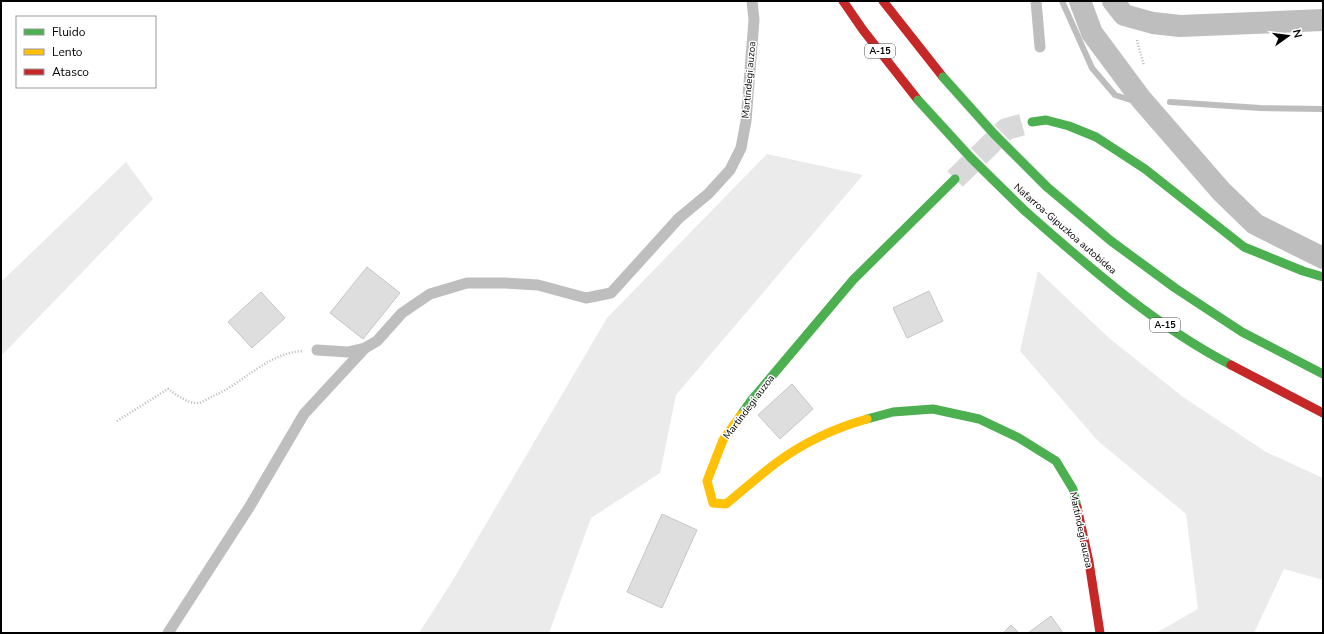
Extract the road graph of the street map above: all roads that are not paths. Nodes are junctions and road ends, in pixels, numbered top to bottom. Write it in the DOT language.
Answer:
graph roads {
  1 [pos="752,1"];
  2 [pos="843,1"];
  3 [pos="883,1"];
  4 [pos="1036,1"];
  5 [pos="1080,1"];
  6 [pos="1113,1"];
  7 [pos="1323,20"];
  8 [pos="1040,47"];
  9 [pos="1032,122"];
  10 [pos="955,179"];
  11 [pos="1323,258"];
  12 [pos="1323,277"];
  13 [pos="366,348"];
  14 [pos="317,350"];
  15 [pos="1323,374"];
  16 [pos="1323,413"];
  17 [pos="168,633"];
  18 [pos="1100,633"];
  1 -- 13 [label="lane, Martindegi auzoa"];
  2 -- 16 [label="main road, Nafarroa-Gipuzkoa autobidea / A-15, bridge"];
  3 -- 15 [label="main road, Nafarroa-Gipuzkoa autobidea, bridge"];
  4 -- 8 [label="lane"];
  5 -- 11 [label="street"];
  6 -- 7 [label="street"];
  9 -- 12 [label="main road"];
  10 -- 18 [label="main road, Martindegi auzoa"];
  13 -- 14 [label="lane, Martindegi auzoa"];
  13 -- 17 [label="lane"];
}
